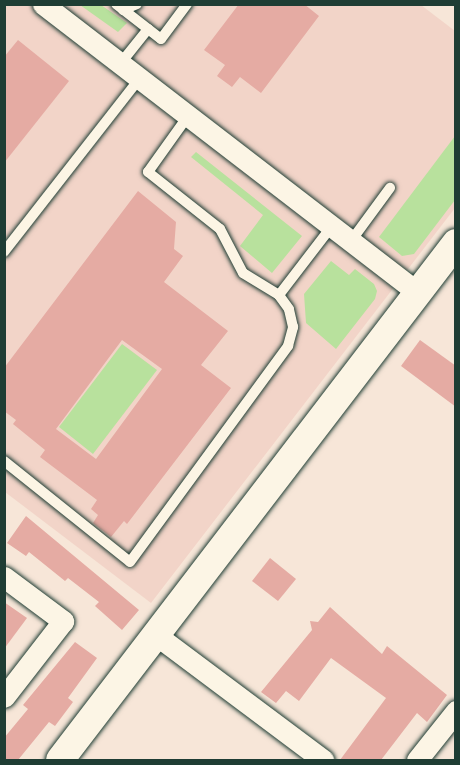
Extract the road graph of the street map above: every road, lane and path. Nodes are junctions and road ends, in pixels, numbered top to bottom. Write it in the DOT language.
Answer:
graph roads {
  1 [pos="43,4"];
  2 [pos="137,4"];
  3 [pos="187,4"];
  4 [pos="120,7"];
  5 [pos="148,29"];
  6 [pos="120,64"];
  7 [pos="140,79"];
  8 [pos="188,116"];
  9 [pos="390,188"];
  10 [pos="332,226"];
  11 [pos="351,241"];
  12 [pos="456,243"];
  13 [pos="4,252"];
  14 [pos="417,292"];
  15 [pos="279,296"];
  16 [pos="4,461"];
  17 [pos="4,577"];
  18 [pos="156,635"];
  19 [pos="4,697"];
  20 [pos="456,711"];
  21 [pos="60,760"];
  22 [pos="323,760"];
  23 [pos="417,760"];
  1 -- 6 [label="street"];
  2 -- 4 [label="lane"];
  3 -- 5 [label="lane"];
  4 -- 5 [label="lane"];
  5 -- 6 [label="lane"];
  6 -- 7 [label="street"];
  7 -- 8 [label="street"];
  7 -- 13 [label="lane"];
  8 -- 10 [label="street"];
  8 -- 15 [label="lane"];
  9 -- 11 [label="lane"];
  10 -- 11 [label="street"];
  10 -- 15 [label="lane"];
  11 -- 14 [label="street"];
  12 -- 14 [label="street"];
  14 -- 18 [label="street"];
  15 -- 16 [label="lane"];
  17 -- 19 [label="street"];
  18 -- 21 [label="street"];
  18 -- 22 [label="street"];
  20 -- 23 [label="street"];
}
